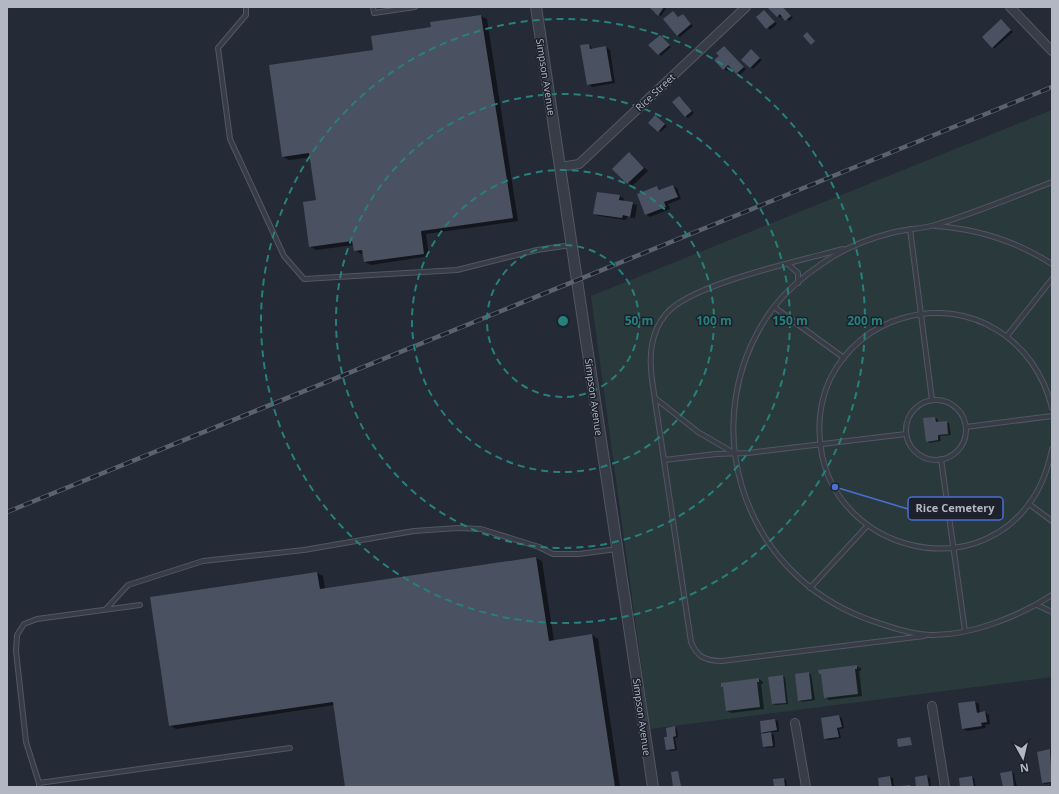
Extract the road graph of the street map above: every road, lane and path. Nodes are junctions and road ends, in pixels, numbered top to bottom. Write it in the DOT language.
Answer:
graph roads {
  1 [pos="246,7"];
  2 [pos="373,7"];
  3 [pos="415,7"];
  4 [pos="536,7"];
  5 [pos="746,7"];
  6 [pos="1010,7"];
  7 [pos="1052,51"];
  8 [pos="560,167"];
  9 [pos="1052,182"];
  10 [pos="933,226"];
  11 [pos="910,229"];
  12 [pos="572,245"];
  13 [pos="850,247"];
  14 [pos="788,264"];
  15 [pos="1052,264"];
  16 [pos="1052,279"];
  17 [pos="798,283"];
  18 [pos="774,307"];
  19 [pos="921,313"];
  20 [pos="1007,336"];
  21 [pos="844,358"];
  22 [pos="655,397"];
  23 [pos="932,400"];
  24 [pos="1052,408"];
  25 [pos="1052,416"];
  26 [pos="966,427"];
  27 [pos="906,434"];
  28 [pos="820,444"];
  29 [pos="1052,450"];
  30 [pos="734,453"];
  31 [pos="941,459"];
  32 [pos="664,460"];
  33 [pos="1029,504"];
  34 [pos="1052,521"];
  35 [pos="867,526"];
  36 [pos="953,548"];
  37 [pos="617,549"];
  38 [pos="810,588"];
  39 [pos="1052,596"];
  40 [pos="140,604"];
  41 [pos="1037,605"];
  42 [pos="106,609"];
  43 [pos="1052,612"];
  44 [pos="965,630"];
  45 [pos="932,635"];
  46 [pos="932,706"];
  47 [pos="795,723"];
  48 [pos="290,748"];
  49 [pos="39,785"];
  50 [pos="653,787"];
  51 [pos="806,787"];
  52 [pos="945,787"];
  1 -- 12 [label="lane"];
  2 -- 3 [label="lane"];
  4 -- 8 [label="street, Simpson Avenue"];
  5 -- 8 [label="street, Rice Street"];
  6 -- 7 [label="street"];
  8 -- 12 [label="street, Simpson Avenue"];
  9 -- 10 [label="lane"];
  10 -- 11 [label="lane"];
  10 -- 15 [label="lane"];
  11 -- 13 [label="lane"];
  11 -- 19 [label="lane"];
  12 -- 37 [label="street, Simpson Avenue"];
  13 -- 14 [label="lane"];
  13 -- 17 [label="lane"];
  14 -- 17 [label="lane"];
  14 -- 22 [label="lane"];
  16 -- 20 [label="lane"];
  17 -- 18 [label="lane"];
  18 -- 21 [label="lane"];
  18 -- 30 [label="lane"];
  19 -- 20 [label="lane"];
  19 -- 21 [label="lane"];
  19 -- 23 [label="lane"];
  20 -- 24 [label="lane"];
  21 -- 28 [label="lane"];
  22 -- 30 [label="lane"];
  22 -- 32 [label="lane"];
  23 -- 26 [label="lane"];
  23 -- 27 [label="lane"];
  25 -- 26 [label="lane"];
  26 -- 31 [label="lane"];
  27 -- 28 [label="lane"];
  27 -- 31 [label="lane"];
  28 -- 30 [label="lane"];
  28 -- 35 [label="lane"];
  29 -- 33 [label="lane"];
  30 -- 32 [label="lane"];
  30 -- 38 [label="lane"];
  31 -- 36 [label="lane"];
  32 -- 45 [label="lane"];
  33 -- 34 [label="lane"];
  33 -- 36 [label="lane"];
  35 -- 36 [label="lane"];
  35 -- 38 [label="lane"];
  36 -- 44 [label="lane"];
  37 -- 42 [label="lane"];
  37 -- 50 [label="street, Simpson Avenue"];
  38 -- 45 [label="lane"];
  39 -- 41 [label="lane"];
  40 -- 42 [label="lane"];
  41 -- 43 [label="lane"];
  41 -- 44 [label="lane"];
  42 -- 49 [label="lane"];
  44 -- 45 [label="lane"];
  46 -- 52 [label="street"];
  47 -- 51 [label="street"];
  48 -- 49 [label="lane"];
}
